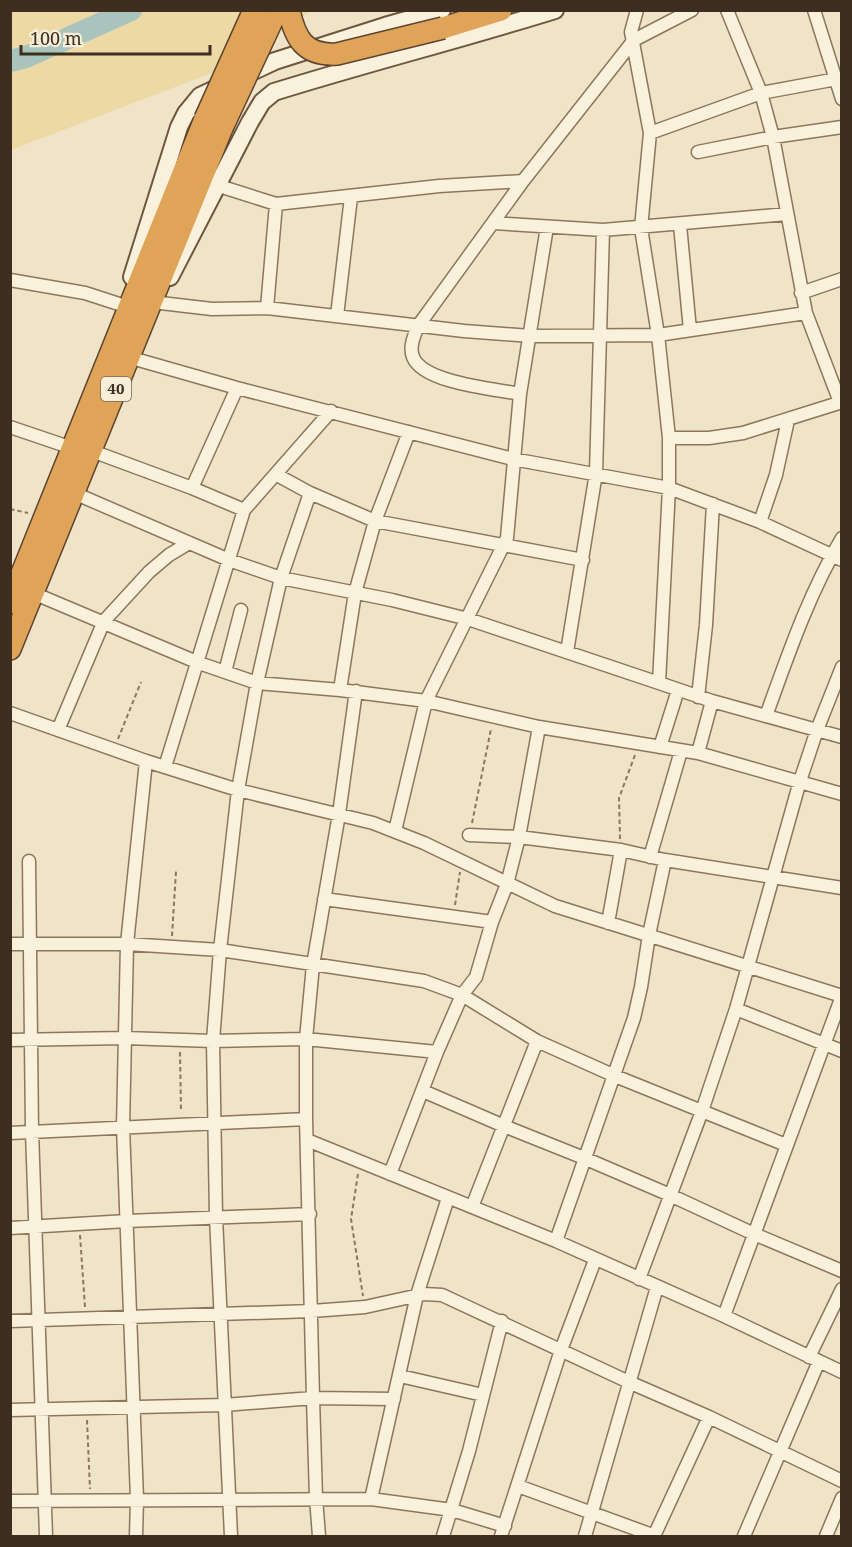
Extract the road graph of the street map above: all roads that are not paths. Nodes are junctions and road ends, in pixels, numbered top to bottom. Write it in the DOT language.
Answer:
graph roads {
  1 [pos="254,10"];
  2 [pos="277,10"];
  3 [pos="289,10"];
  4 [pos="501,10"];
  5 [pos="555,10"];
  6 [pos="637,10"];
  7 [pos="692,10"];
  8 [pos="727,10"];
  9 [pos="814,10"];
  10 [pos="443,19"];
  11 [pos="634,40"];
  12 [pos="838,78"];
  13 [pos="761,93"];
  14 [pos="842,99"];
  15 [pos="214,124"];
  16 [pos="842,127"];
  17 [pos="650,133"];
  18 [pos="773,137"];
  19 [pos="698,152"];
  20 [pos="523,181"];
  21 [pos="216,185"];
  22 [pos="351,197"];
  23 [pos="276,204"];
  24 [pos="787,214"];
  25 [pos="493,223"];
  26 [pos="680,225"];
  27 [pos="547,227"];
  28 [pos="641,228"];
  29 [pos="603,231"];
  30 [pos="842,279"];
  31 [pos="10,280"];
  32 [pos="801,293"];
  33 [pos="152,302"];
  34 [pos="122,305"];
  35 [pos="267,308"];
  36 [pos="806,313"];
  37 [pos="337,316"];
  38 [pos="418,326"];
  39 [pos="690,330"];
  40 [pos="658,335"];
  41 [pos="531,336"];
  42 [pos="598,337"];
  43 [pos="121,353"];
  44 [pos="237,388"];
  45 [pos="520,394"];
  46 [pos="841,402"];
  47 [pos="331,411"];
  48 [pos="788,420"];
  49 [pos="10,427"];
  50 [pos="409,432"];
  51 [pos="669,438"];
  52 [pos="82,449"];
  53 [pos="513,459"];
  54 [pos="596,473"];
  55 [pos="276,475"];
  56 [pos="192,488"];
  57 [pos="669,488"];
  58 [pos="74,493"];
  59 [pos="310,493"];
  60 [pos="713,504"];
  61 [pos="244,510"];
  62 [pos="375,521"];
  63 [pos="760,522"];
  64 [pos="842,538"];
  65 [pos="189,543"];
  66 [pos="504,545"];
  67 [pos="836,558"];
  68 [pos="229,560"];
  69 [pos="583,560"];
  70 [pos="281,578"];
  71 [pos="355,593"];
  72 [pos="33,594"];
  73 [pos="10,603"];
  74 [pos="241,610"];
  75 [pos="468,619"];
  76 [pos="104,621"];
  77 [pos="10,650"];
  78 [pos="567,652"];
  79 [pos="199,663"];
  80 [pos="842,668"];
  81 [pos="225,672"];
  82 [pos="257,683"];
  83 [pos="659,683"];
  84 [pos="340,690"];
  85 [pos="678,690"];
  86 [pos="356,691"];
  87 [pos="698,697"];
  88 [pos="426,701"];
  89 [pos="712,701"];
  90 [pos="10,713"];
  91 [pos="766,716"];
  92 [pos="539,727"];
  93 [pos="58,730"];
  94 [pos="816,730"];
  95 [pos="842,737"];
  96 [pos="660,747"];
  97 [pos="681,751"];
  98 [pos="698,753"];
  99 [pos="146,761"];
  100 [pos="165,767"];
  101 [pos="800,781"];
  102 [pos="238,790"];
  103 [pos="842,794"];
  104 [pos="339,814"];
  105 [pos="395,831"];
  106 [pos="469,835"];
  107 [pos="519,837"];
  108 [pos="621,850"];
  109 [pos="650,857"];
  110 [pos="665,860"];
  111 [pos="30,861"];
  112 [pos="772,876"];
  113 [pos="507,885"];
  114 [pos="842,888"];
  115 [pos="324,899"];
  116 [pos="492,922"];
  117 [pos="608,923"];
  118 [pos="648,935"];
  119 [pos="29,943"];
  120 [pos="10,944"];
  121 [pos="127,945"];
  122 [pos="220,950"];
  123 [pos="313,965"];
  124 [pos="747,968"];
  125 [pos="462,995"];
  126 [pos="841,996"];
  127 [pos="736,1009"];
  128 [pos="125,1038"];
  129 [pos="306,1039"];
  130 [pos="10,1040"];
  131 [pos="31,1040"];
  132 [pos="213,1041"];
  133 [pos="537,1041"];
  134 [pos="824,1044"];
  135 [pos="842,1051"];
  136 [pos="437,1052"];
  137 [pos="615,1076"];
  138 [pos="423,1091"];
  139 [pos="702,1111"];
  140 [pos="306,1119"];
  141 [pos="214,1122"];
  142 [pos="504,1126"];
  143 [pos="123,1127"];
  144 [pos="32,1131"];
  145 [pos="10,1133"];
  146 [pos="307,1140"];
  147 [pos="786,1145"];
  148 [pos="584,1158"];
  149 [pos="390,1174"];
  150 [pos="670,1195"];
  151 [pos="448,1198"];
  152 [pos="472,1207"];
  153 [pos="310,1214"];
  154 [pos="216,1217"];
  155 [pos="128,1221"];
  156 [pos="34,1226"];
  157 [pos="10,1228"];
  158 [pos="754,1234"];
  159 [pos="556,1241"];
  160 [pos="595,1260"];
  161 [pos="842,1271"];
  162 [pos="639,1279"];
  163 [pos="657,1287"];
  164 [pos="842,1289"];
  165 [pos="417,1295"];
  166 [pos="312,1311"];
  167 [pos="222,1313"];
  168 [pos="131,1316"];
  169 [pos="724,1316"];
  170 [pos="39,1319"];
  171 [pos="10,1321"];
  172 [pos="502,1321"];
  173 [pos="561,1350"];
  174 [pos="814,1359"];
  175 [pos="842,1372"];
  176 [pos="400,1376"];
  177 [pos="631,1383"];
  178 [pos="483,1395"];
  179 [pos="313,1398"];
  180 [pos="394,1399"];
  181 [pos="133,1405"];
  182 [pos="224,1405"];
  183 [pos="42,1409"];
  184 [pos="10,1410"];
  185 [pos="710,1417"];
  186 [pos="782,1450"];
  187 [pos="842,1481"];
  188 [pos="519,1486"];
  189 [pos="316,1498"];
  190 [pos="842,1498"];
  191 [pos="137,1499"];
  192 [pos="371,1499"];
  193 [pos="230,1500"];
  194 [pos="10,1501"];
  195 [pos="45,1501"];
  196 [pos="452,1510"];
  197 [pos="593,1513"];
  198 [pos="503,1531"];
  199 [pos="46,1536"];
  200 [pos="136,1536"];
  201 [pos="231,1536"];
  202 [pos="319,1536"];
  203 [pos="443,1536"];
  204 [pos="585,1536"];
  205 [pos="654,1536"];
  206 [pos="744,1536"];
  207 [pos="826,1536"];
  1 -- 15 [label="highway, bridge"];
  2 -- 15 [label="highway, bridge"];
  3 -- 10 [label="highway, bridge"];
  4 -- 10 [label="highway"];
  5 -- 21 [label="street"];
  6 -- 11 [label="street"];
  7 -- 11 [label="street"];
  8 -- 13 [label="street"];
  9 -- 12 [label="street"];
  10 -- 34 [label="street"];
  11 -- 17 [label="street"];
  11 -- 20 [label="street"];
  12 -- 13 [label="street"];
  12 -- 14 [label="street"];
  13 -- 17 [label="street"];
  13 -- 18 [label="street"];
  15 -- 33 [label="highway, 40"];
  15 -- 43 [label="highway, 40"];
  16 -- 18 [label="street"];
  17 -- 28 [label="street"];
  18 -- 19 [label="street"];
  18 -- 24 [label="street"];
  20 -- 22 [label="street"];
  20 -- 25 [label="street"];
  21 -- 23 [label="street"];
  21 -- 33 [label="street"];
  22 -- 23 [label="street"];
  22 -- 37 [label="street"];
  23 -- 35 [label="street"];
  24 -- 26 [label="street"];
  24 -- 32 [label="street"];
  25 -- 27 [label="street"];
  25 -- 38 [label="street"];
  26 -- 28 [label="street"];
  26 -- 39 [label="street"];
  27 -- 29 [label="street"];
  27 -- 41 [label="street"];
  28 -- 29 [label="street"];
  28 -- 40 [label="street"];
  29 -- 42 [label="street"];
  30 -- 32 [label="street"];
  31 -- 34 [label="street"];
  32 -- 36 [label="street"];
  33 -- 35 [label="street"];
  33 -- 43 [label="highway, 40"];
  34 -- 43 [label="street"];
  35 -- 37 [label="street"];
  36 -- 39 [label="street"];
  36 -- 46 [label="street"];
  37 -- 38 [label="street"];
  38 -- 41 [label="street"];
  38 -- 45 [label="street"];
  39 -- 40 [label="street"];
  40 -- 42 [label="street"];
  40 -- 51 [label="street"];
  41 -- 42 [label="street"];
  41 -- 45 [label="street"];
  42 -- 54 [label="street"];
  43 -- 44 [label="street"];
  43 -- 52 [label="highway, 40"];
  44 -- 47 [label="street"];
  44 -- 56 [label="street"];
  45 -- 53 [label="street"];
  46 -- 48 [label="street"];
  47 -- 50 [label="street"];
  47 -- 55 [label="street"];
  48 -- 51 [label="street"];
  48 -- 63 [label="street"];
  49 -- 52 [label="street"];
  50 -- 53 [label="street"];
  50 -- 62 [label="street"];
  51 -- 57 [label="street"];
  52 -- 56 [label="street"];
  52 -- 58 [label="highway, 40"];
  52 -- 73 [label="highway, 40"];
  53 -- 54 [label="street"];
  53 -- 66 [label="street"];
  54 -- 57 [label="street"];
  54 -- 69 [label="street"];
  55 -- 59 [label="street"];
  55 -- 61 [label="street"];
  56 -- 61 [label="street"];
  57 -- 60 [label="street"];
  57 -- 83 [label="street"];
  58 -- 65 [label="street"];
  58 -- 72 [label="highway, 40"];
  59 -- 62 [label="street"];
  59 -- 70 [label="street"];
  60 -- 63 [label="street"];
  60 -- 87 [label="street"];
  61 -- 68 [label="street"];
  62 -- 66 [label="street"];
  62 -- 71 [label="street"];
  63 -- 67 [label="street"];
  64 -- 67 [label="street"];
  65 -- 68 [label="street"];
  65 -- 76 [label="street"];
  66 -- 69 [label="street"];
  66 -- 75 [label="street"];
  67 -- 91 [label="street"];
  68 -- 70 [label="street"];
  68 -- 79 [label="street"];
  69 -- 78 [label="street"];
  70 -- 71 [label="street"];
  70 -- 82 [label="street"];
  71 -- 75 [label="street"];
  71 -- 84 [label="street"];
  72 -- 76 [label="street"];
  72 -- 77 [label="highway, 40"];
  74 -- 81 [label="street"];
  75 -- 78 [label="street"];
  75 -- 88 [label="street"];
  76 -- 79 [label="street"];
  76 -- 93 [label="street"];
  78 -- 83 [label="street"];
  79 -- 81 [label="street"];
  79 -- 100 [label="street"];
  80 -- 94 [label="street"];
  81 -- 82 [label="street"];
  82 -- 84 [label="street"];
  82 -- 102 [label="street"];
  83 -- 85 [label="street"];
  84 -- 86 [label="street"];
  85 -- 87 [label="street"];
  85 -- 96 [label="street"];
  86 -- 88 [label="street"];
  86 -- 104 [label="street"];
  87 -- 89 [label="street"];
  88 -- 92 [label="street"];
  88 -- 105 [label="street"];
  89 -- 91 [label="street"];
  89 -- 98 [label="street"];
  90 -- 93 [label="street"];
  91 -- 94 [label="street"];
  92 -- 96 [label="street"];
  92 -- 107 [label="street"];
  93 -- 99 [label="street"];
  94 -- 95 [label="street"];
  94 -- 101 [label="street"];
  96 -- 97 [label="street"];
  97 -- 98 [label="street"];
  97 -- 109 [label="street"];
  98 -- 101 [label="street"];
  99 -- 100 [label="street"];
  99 -- 121 [label="street"];
  100 -- 102 [label="street"];
  101 -- 103 [label="street"];
  101 -- 112 [label="street"];
  102 -- 104 [label="street"];
  102 -- 122 [label="street"];
  104 -- 105 [label="street"];
  104 -- 115 [label="street"];
  105 -- 113 [label="street"];
  106 -- 107 [label="street"];
  107 -- 108 [label="street"];
  107 -- 113 [label="street"];
  108 -- 109 [label="street"];
  108 -- 117 [label="street"];
  109 -- 110 [label="street"];
  110 -- 112 [label="street"];
  110 -- 118 [label="street"];
  111 -- 119 [label="street"];
  112 -- 114 [label="street"];
  112 -- 124 [label="street"];
  113 -- 116 [label="street"];
  113 -- 117 [label="street"];
  115 -- 116 [label="street"];
  115 -- 123 [label="street"];
  116 -- 125 [label="street"];
  117 -- 118 [label="street"];
  118 -- 124 [label="street"];
  118 -- 137 [label="street"];
  119 -- 120 [label="street"];
  119 -- 121 [label="street"];
  119 -- 131 [label="street"];
  121 -- 122 [label="street"];
  121 -- 128 [label="street"];
  122 -- 123 [label="street"];
  122 -- 132 [label="street"];
  123 -- 125 [label="street"];
  123 -- 129 [label="street"];
  124 -- 126 [label="street"];
  124 -- 127 [label="street"];
  125 -- 133 [label="street"];
  125 -- 136 [label="street"];
  126 -- 134 [label="street"];
  127 -- 134 [label="street"];
  127 -- 139 [label="street"];
  128 -- 131 [label="street"];
  128 -- 132 [label="street"];
  128 -- 143 [label="street"];
  129 -- 132 [label="street"];
  129 -- 136 [label="street"];
  129 -- 140 [label="street"];
  130 -- 131 [label="street"];
  131 -- 144 [label="street"];
  132 -- 141 [label="street"];
  133 -- 137 [label="street"];
  133 -- 142 [label="street"];
  134 -- 135 [label="street"];
  134 -- 147 [label="street"];
  136 -- 138 [label="street"];
  137 -- 139 [label="street"];
  137 -- 148 [label="street"];
  138 -- 142 [label="street"];
  138 -- 149 [label="street"];
  139 -- 147 [label="street"];
  139 -- 150 [label="street"];
  140 -- 141 [label="street"];
  140 -- 146 [label="street"];
  141 -- 143 [label="street"];
  141 -- 154 [label="street"];
  142 -- 148 [label="street"];
  142 -- 152 [label="street"];
  143 -- 144 [label="street"];
  143 -- 155 [label="street"];
  144 -- 145 [label="street"];
  144 -- 156 [label="street"];
  146 -- 149 [label="street"];
  146 -- 153 [label="street"];
  147 -- 158 [label="street"];
  148 -- 150 [label="street"];
  148 -- 159 [label="street"];
  149 -- 151 [label="street"];
  150 -- 158 [label="street"];
  150 -- 162 [label="street"];
  151 -- 152 [label="street"];
  151 -- 165 [label="street"];
  152 -- 159 [label="street"];
  153 -- 154 [label="street"];
  153 -- 166 [label="street"];
  154 -- 155 [label="street"];
  154 -- 167 [label="street"];
  155 -- 156 [label="street"];
  155 -- 168 [label="street"];
  156 -- 157 [label="street"];
  156 -- 170 [label="street"];
  158 -- 161 [label="street"];
  158 -- 169 [label="street"];
  159 -- 160 [label="street"];
  160 -- 162 [label="street"];
  160 -- 173 [label="street"];
  162 -- 163 [label="street"];
  163 -- 169 [label="street"];
  163 -- 177 [label="street"];
  164 -- 174 [label="street"];
  165 -- 166 [label="street"];
  165 -- 172 [label="street"];
  165 -- 176 [label="street"];
  166 -- 167 [label="street"];
  166 -- 179 [label="street"];
  167 -- 168 [label="street"];
  167 -- 182 [label="street"];
  168 -- 170 [label="street"];
  168 -- 181 [label="street"];
  169 -- 174 [label="street"];
  170 -- 171 [label="street"];
  170 -- 183 [label="street"];
  172 -- 173 [label="street"];
  172 -- 178 [label="street"];
  173 -- 177 [label="street"];
  173 -- 188 [label="street"];
  174 -- 175 [label="street"];
  174 -- 186 [label="street"];
  176 -- 178 [label="street"];
  176 -- 180 [label="street"];
  177 -- 185 [label="street"];
  177 -- 197 [label="street"];
  178 -- 196 [label="street"];
  179 -- 180 [label="street"];
  179 -- 182 [label="street"];
  179 -- 189 [label="street"];
  180 -- 192 [label="street"];
  181 -- 182 [label="street"];
  181 -- 183 [label="street"];
  181 -- 191 [label="street"];
  182 -- 193 [label="street"];
  183 -- 184 [label="street"];
  183 -- 195 [label="street"];
  185 -- 186 [label="street"];
  185 -- 205 [label="street"];
  186 -- 187 [label="street"];
  186 -- 206 [label="street"];
  188 -- 197 [label="street"];
  188 -- 198 [label="street"];
  189 -- 192 [label="street"];
  189 -- 193 [label="street"];
  189 -- 202 [label="street"];
  190 -- 207 [label="street"];
  191 -- 193 [label="street"];
  191 -- 195 [label="street"];
  191 -- 200 [label="street"];
  192 -- 196 [label="street"];
  193 -- 201 [label="street"];
  194 -- 195 [label="street"];
  195 -- 199 [label="street"];
  196 -- 198 [label="street"];
  196 -- 203 [label="street"];
  197 -- 204 [label="street"];
  197 -- 205 [label="street"];
}
